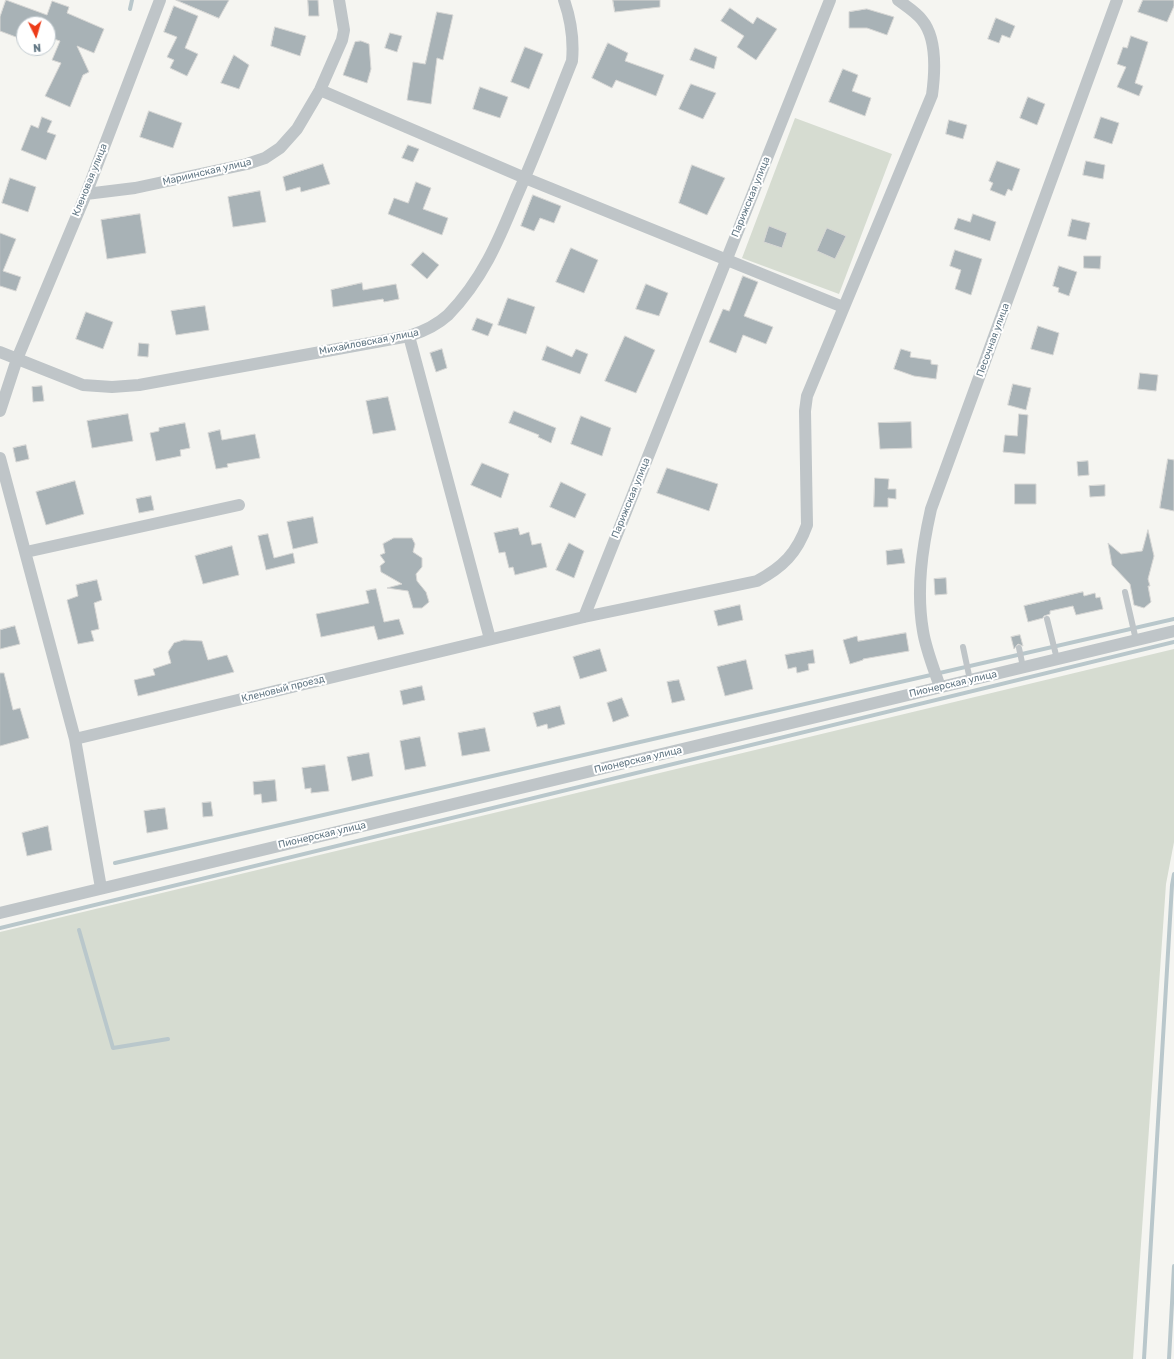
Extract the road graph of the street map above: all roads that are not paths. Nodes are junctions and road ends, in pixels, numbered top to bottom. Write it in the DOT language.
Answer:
graph roads {
  1 [pos="160,0"];
  2 [pos="339,0"];
  3 [pos="564,0"];
  4 [pos="830,0"];
  5 [pos="898,0"];
  6 [pos="1117,0"];
  7 [pos="320,90"];
  8 [pos="525,178"];
  9 [pos="86,194"];
  10 [pos="726,260"];
  11 [pos="843,307"];
  12 [pos="409,336"];
  13 [pos="0,352"];
  14 [pos="17,359"];
  15 [pos="0,411"];
  16 [pos="0,458"];
  17 [pos="239,505"];
  18 [pos="26,552"];
  19 [pos="1125,592"];
  20 [pos="584,617"];
  21 [pos="1047,619"];
  22 [pos="1174,631"];
  23 [pos="490,639"];
  24 [pos="1136,640"];
  25 [pos="963,647"];
  26 [pos="1019,648"];
  27 [pos="1057,659"];
  28 [pos="1023,667"];
  29 [pos="970,680"];
  30 [pos="940,687"];
  31 [pos="75,739"];
  32 [pos="101,888"];
  33 [pos="0,913"];
  1 -- 9 [label="street, Кленовая улица"];
  2 -- 7 [label="street, Мариинская улица"];
  3 -- 8 [label="street, Михайловская улица"];
  4 -- 10 [label="street, Парижская улица"];
  5 -- 11 [label="street"];
  6 -- 30 [label="street, Песочная улица"];
  7 -- 8 [label="street"];
  7 -- 9 [label="street, Мариинская улица"];
  8 -- 10 [label="street"];
  8 -- 12 [label="street, Михайловская улица"];
  9 -- 14 [label="street, Кленовая улица"];
  10 -- 11 [label="street"];
  10 -- 20 [label="street, Парижская улица"];
  11 -- 20 [label="street"];
  12 -- 14 [label="street, Михайловская улица"];
  12 -- 23 [label="street"];
  13 -- 14 [label="street, Михайловская улица"];
  14 -- 15 [label="street, Кленовая улица"];
  16 -- 18 [label="street"];
  17 -- 18 [label="street"];
  18 -- 31 [label="street"];
  19 -- 24 [label="lane"];
  20 -- 23 [label="street"];
  21 -- 27 [label="lane"];
  22 -- 24 [label="street, Пионерская улица"];
  23 -- 31 [label="street, Кленовый проезд"];
  24 -- 27 [label="street, Пионерская улица"];
  25 -- 29 [label="lane"];
  26 -- 28 [label="lane"];
  27 -- 28 [label="street, Пионерская улица"];
  28 -- 29 [label="street, Пионерская улица"];
  29 -- 30 [label="street, Пионерская улица"];
  30 -- 32 [label="street, Пионерская улица"];
  31 -- 32 [label="street"];
  32 -- 33 [label="street, Пионерская улица"];
}
